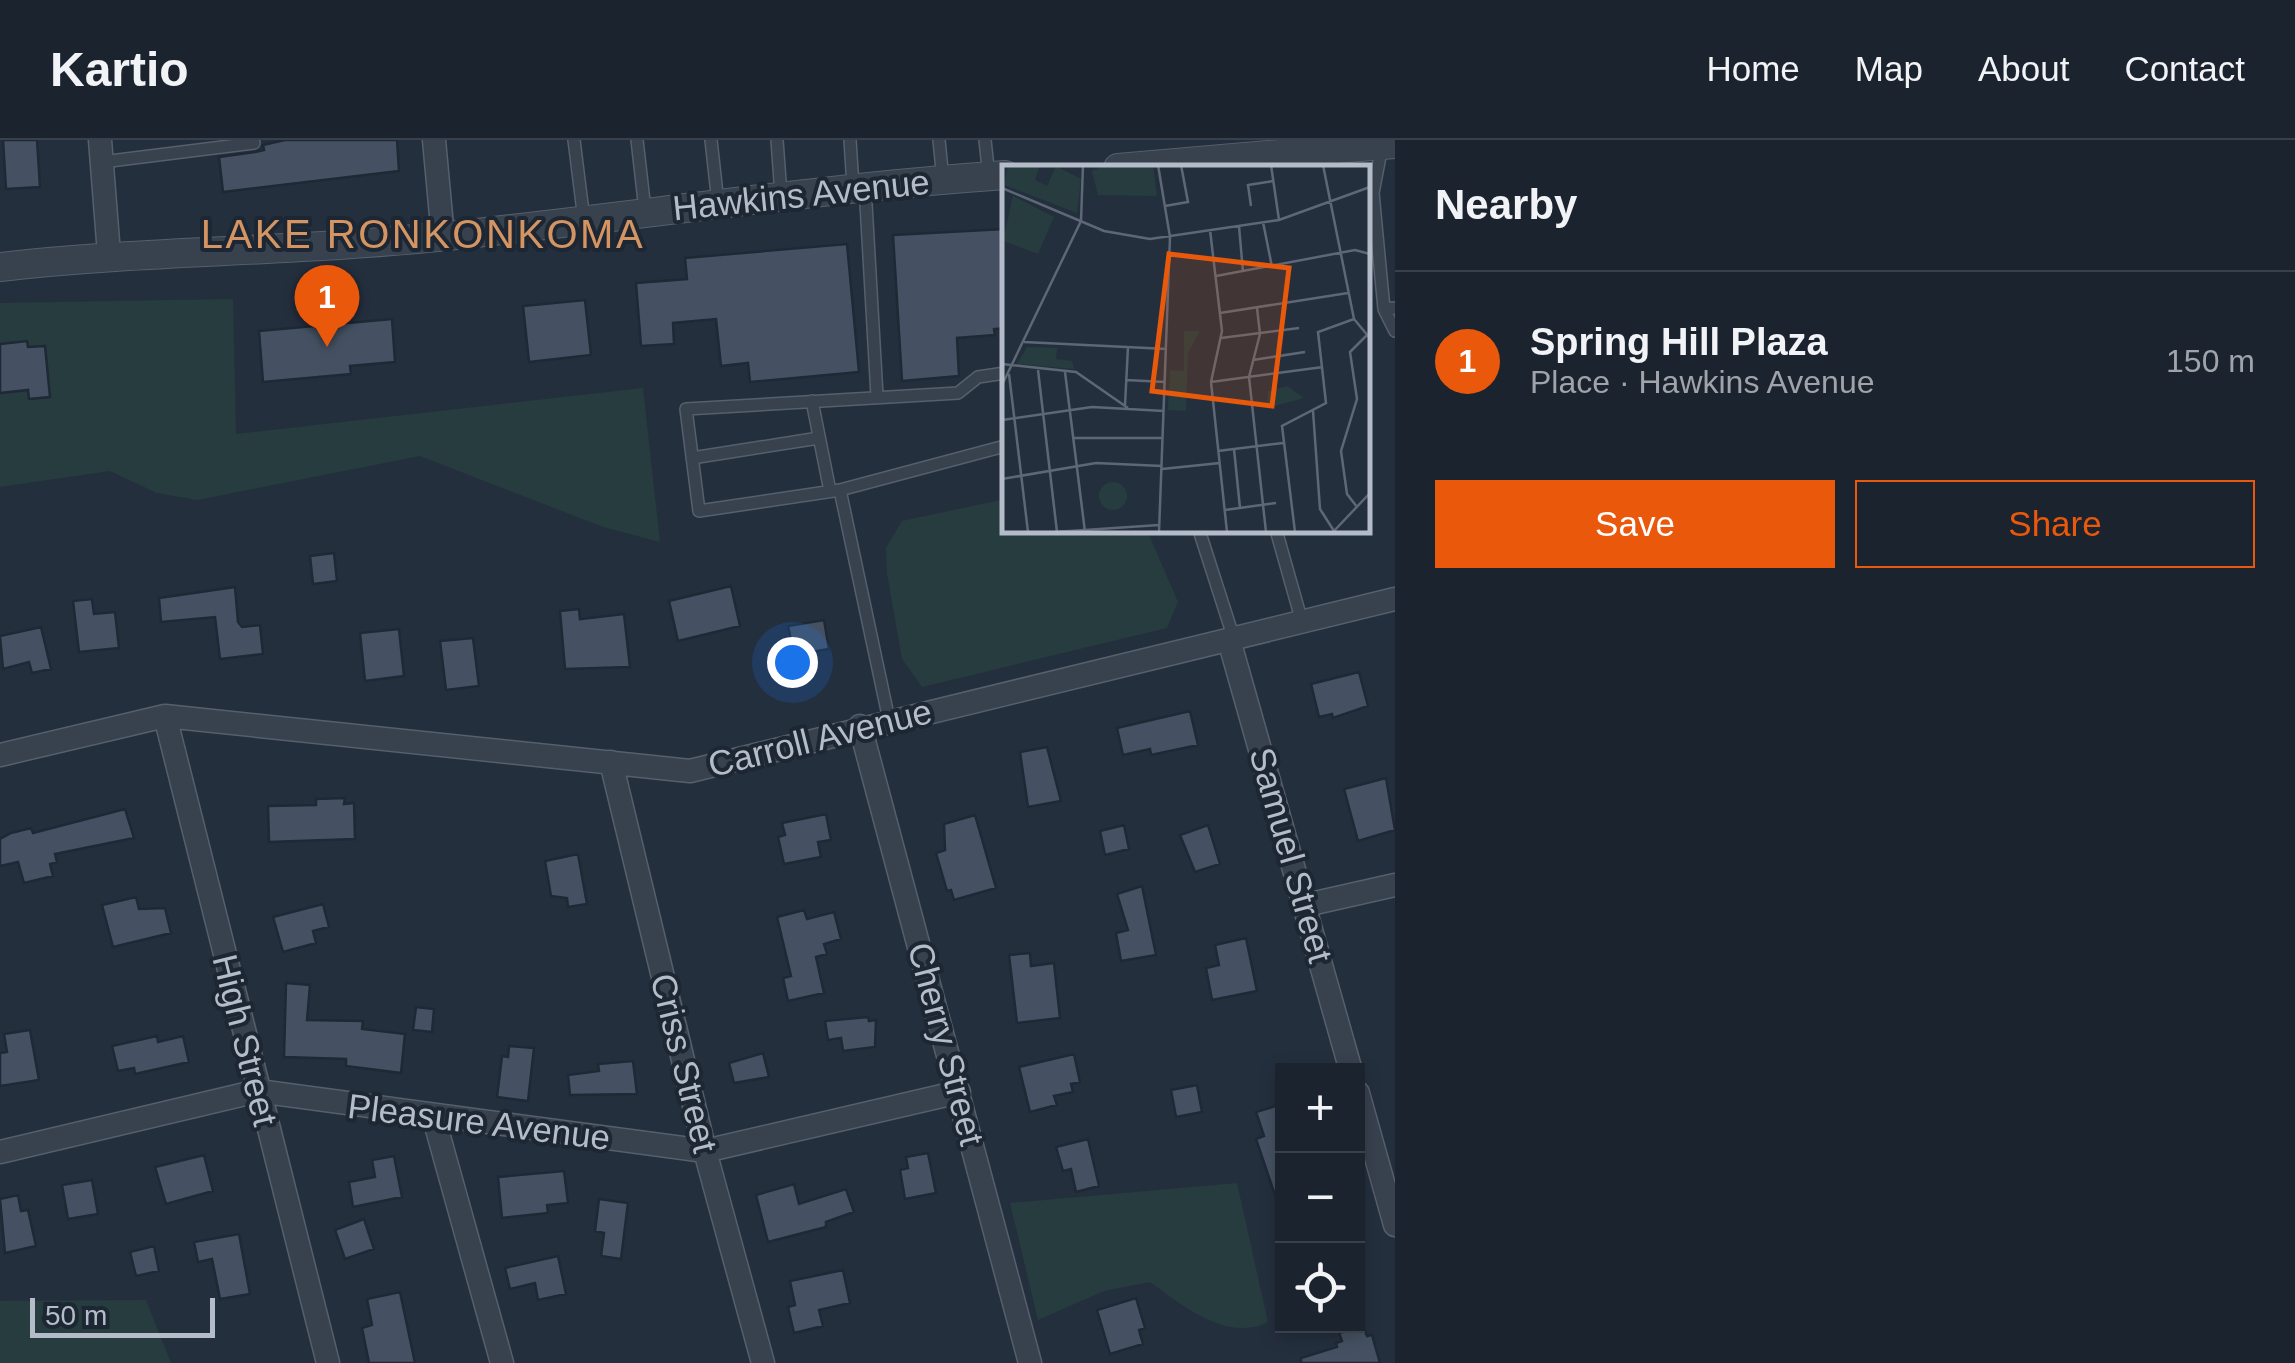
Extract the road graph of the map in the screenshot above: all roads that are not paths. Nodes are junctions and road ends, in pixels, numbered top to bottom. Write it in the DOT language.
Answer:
graph roads {
  1 [pos="434,140"];
  2 [pos="574,140"];
  3 [pos="637,140"];
  4 [pos="711,140"];
  5 [pos="777,140"];
  6 [pos="850,140"];
  7 [pos="939,140"];
  8 [pos="985,140"];
  9 [pos="254,143"];
  10 [pos="1386,143"];
  11 [pos="101,151"];
  12 [pos="1150,165"];
  13 [pos="997,176"];
  14 [pos="943,180"];
  15 [pos="859,186"];
  16 [pos="781,196"];
  17 [pos="718,203"];
  18 [pos="645,212"];
  19 [pos="584,220"];
  20 [pos="443,237"];
  21 [pos="109,254"];
  22 [pos="0,267"];
  23 [pos="1389,308"];
  24 [pos="1395,332"];
  25 [pos="1002,373"];
  26 [pos="877,396"];
  27 [pos="812,401"];
  28 [pos="819,438"];
  29 [pos="1002,447"];
  30 [pos="692,458"];
  31 [pos="835,490"];
  32 [pos="1200,532"];
  33 [pos="1277,532"];
  34 [pos="1395,599"];
  35 [pos="1302,622"];
  36 [pos="1232,640"];
  37 [pos="164,716"];
  38 [pos="889,720"];
  39 [pos="860,726"];
  40 [pos="0,755"];
  41 [pos="611,762"];
  42 [pos="1395,885"];
  43 [pos="1306,905"];
  44 [pos="1349,1063"];
  45 [pos="258,1091"];
  46 [pos="959,1092"];
  47 [pos="1365,1114"];
  48 [pos="433,1115"];
  49 [pos="0,1152"];
  50 [pos="705,1152"];
  51 [pos="1390,1189"];
  52 [pos="1395,1225"];
  53 [pos="328,1363"];
  54 [pos="502,1363"];
  55 [pos="763,1363"];
  56 [pos="1030,1363"];
  1 -- 20 [label="street"];
  2 -- 19 [label="lane"];
  3 -- 18 [label="lane"];
  4 -- 17 [label="lane"];
  5 -- 16 [label="lane"];
  6 -- 15 [label="lane"];
  7 -- 14 [label="lane"];
  8 -- 13 [label="lane"];
  9 -- 11 [label="lane"];
  10 -- 12 [label="street"];
  10 -- 23 [label="lane"];
  11 -- 21 [label="street"];
  13 -- 14 [label="street, Hawkins Avenue"];
  14 -- 15 [label="street, Hawkins Avenue"];
  15 -- 16 [label="street, Hawkins Avenue"];
  15 -- 26 [label="lane"];
  16 -- 17 [label="street, Hawkins Avenue"];
  17 -- 18 [label="street, Hawkins Avenue"];
  18 -- 19 [label="street, Hawkins Avenue"];
  19 -- 20 [label="street, Hawkins Avenue"];
  20 -- 21 [label="street, Hawkins Avenue"];
  21 -- 22 [label="street, Hawkins Avenue"];
  23 -- 24 [label="lane"];
  25 -- 26 [label="lane"];
  26 -- 27 [label="lane"];
  27 -- 28 [label="lane"];
  27 -- 30 [label="lane"];
  28 -- 30 [label="lane"];
  28 -- 31 [label="lane"];
  29 -- 31 [label="lane"];
  30 -- 31 [label="lane"];
  31 -- 38 [label="lane"];
  32 -- 36 [label="lane"];
  33 -- 35 [label="lane"];
  34 -- 35 [label="street, Carroll Avenue"];
  35 -- 36 [label="street, Carroll Avenue"];
  36 -- 38 [label="street, Carroll Avenue"];
  36 -- 43 [label="street, Samuel Street"];
  37 -- 40 [label="street, Carroll Avenue"];
  37 -- 41 [label="street, Carroll Avenue"];
  37 -- 45 [label="street, High Street"];
  38 -- 39 [label="street, Carroll Avenue"];
  39 -- 41 [label="street, Carroll Avenue"];
  39 -- 46 [label="street, Cherry Street"];
  41 -- 50 [label="street, Criss Street"];
  42 -- 43 [label="street"];
  43 -- 44 [label="street, Samuel Street"];
  45 -- 48 [label="street, Pleasure Avenue"];
  45 -- 49 [label="street, Pleasure Avenue"];
  45 -- 53 [label="street, High Street"];
  46 -- 50 [label="street, Pleasure Avenue"];
  46 -- 56 [label="street, Cherry Street"];
  47 -- 51 [label="street"];
  48 -- 50 [label="street, Pleasure Avenue"];
  48 -- 54 [label="street"];
  50 -- 55 [label="street, Criss Street"];
  51 -- 52 [label="street"];
}
